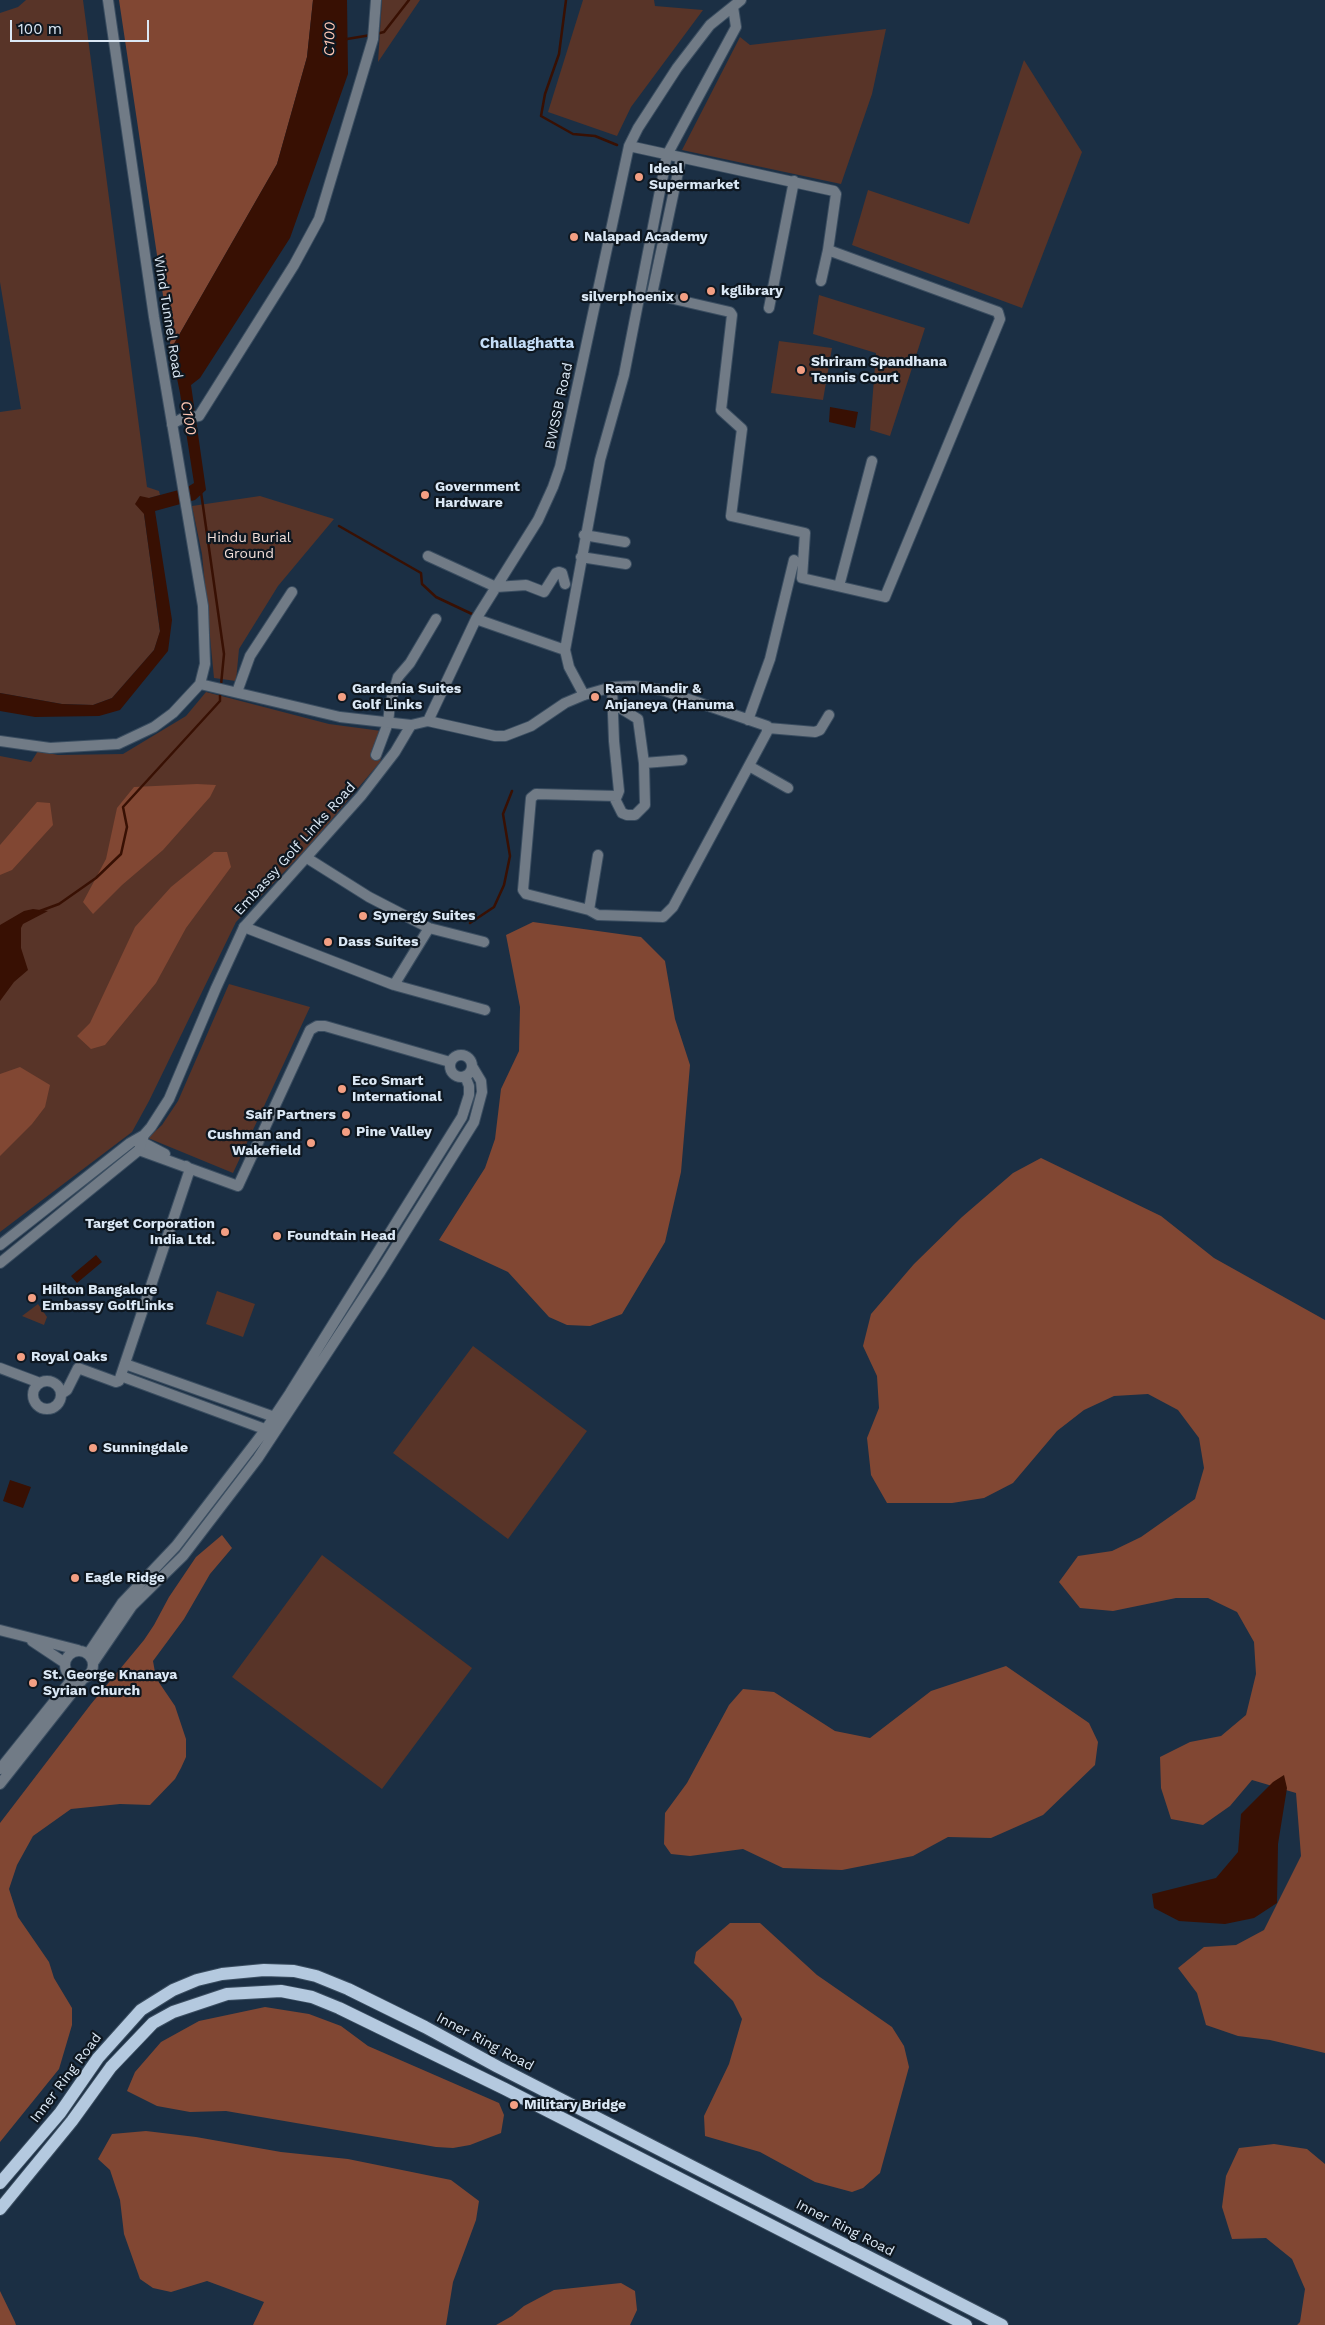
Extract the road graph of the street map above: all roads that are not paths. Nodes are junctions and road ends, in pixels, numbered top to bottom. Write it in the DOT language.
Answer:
graph roads {
  1 [pos="108,0"];
  2 [pos="376,0"];
  3 [pos="737,4"];
  4 [pos="629,146"];
  5 [pos="667,155"];
  6 [pos="681,158"];
  7 [pos="794,181"];
  8 [pos="828,250"];
  9 [pos="821,281"];
  10 [pos="768,308"];
  11 [pos="176,422"];
  12 [pos="872,461"];
  13 [pos="584,536"];
  14 [pos="625,542"];
  15 [pos="428,556"];
  16 [pos="581,557"];
  17 [pos="794,560"];
  18 [pos="626,564"];
  19 [pos="565,584"];
  20 [pos="839,586"];
  21 [pos="496,587"];
  22 [pos="292,592"];
  23 [pos="436,618"];
  24 [pos="476,619"];
  25 [pos="565,650"];
  26 [pos="200,684"];
  27 [pos="612,687"];
  28 [pos="227,690"];
  29 [pos="584,695"];
  30 [pos="612,703"];
  31 [pos="829,715"];
  32 [pos="748,720"];
  33 [pos="428,721"];
  34 [pos="388,723"];
  35 [pos="412,725"];
  36 [pos="768,728"];
  37 [pos="0,740"];
  38 [pos="376,755"];
  39 [pos="682,760"];
  40 [pos="644,763"];
  41 [pos="749,766"];
  42 [pos="788,788"];
  43 [pos="614,797"];
  44 [pos="598,855"];
  45 [pos="306,858"];
  46 [pos="589,910"];
  47 [pos="244,927"];
  48 [pos="429,928"];
  49 [pos="484,942"];
  50 [pos="394,984"];
  51 [pos="485,1010"];
  52 [pos="450,1062"];
  53 [pos="472,1066"];
  54 [pos="465,1076"];
  55 [pos="142,1142"];
  56 [pos="130,1143"];
  57 [pos="190,1169"];
  58 [pos="0,1246"];
  59 [pos="9,1256"];
  60 [pos="0,1263"];
  61 [pos="125,1364"];
  62 [pos="0,1368"];
  63 [pos="121,1376"];
  64 [pos="40,1382"];
  65 [pos="61,1394"];
  66 [pos="279,1419"];
  67 [pos="271,1431"];
  68 [pos="0,1630"];
  69 [pos="24,1637"];
  70 [pos="87,1656"];
  71 [pos="65,1663"];
  72 [pos="78,1678"];
  73 [pos="0,1769"];
  74 [pos="0,1784"];
  75 [pos="513,2075"];
  76 [pos="506,2089"];
  77 [pos="0,2183"];
  78 [pos="0,2209"];
  79 [pos="966,2325"];
  80 [pos="1002,2325"];
  1 -- 11 [label="street, Wind Tunnel Road"];
  2 -- 11 [label="street"];
  3 -- 4 [label="street, BWSSB Road"];
  3 -- 5 [label="street"];
  4 -- 5 [label="street"];
  4 -- 21 [label="street, BWSSB Road"];
  5 -- 6 [label="street"];
  5 -- 13 [label="street"];
  6 -- 7 [label="street"];
  6 -- 20 [label="street"];
  7 -- 8 [label="street"];
  7 -- 10 [label="street"];
  8 -- 9 [label="street"];
  8 -- 20 [label="street"];
  11 -- 26 [label="street, Wind Tunnel Road"];
  12 -- 20 [label="street"];
  13 -- 14 [label="street"];
  13 -- 16 [label="street"];
  15 -- 21 [label="street"];
  16 -- 18 [label="street"];
  16 -- 25 [label="street"];
  17 -- 32 [label="street"];
  19 -- 21 [label="street"];
  21 -- 24 [label="street, BWSSB Road"];
  22 -- 28 [label="street"];
  23 -- 34 [label="street"];
  24 -- 25 [label="street"];
  24 -- 33 [label="street, BWSSB Road"];
  25 -- 29 [label="street"];
  26 -- 28 [label="street"];
  26 -- 37 [label="street"];
  27 -- 29 [label="street"];
  27 -- 30 [label="street"];
  27 -- 32 [label="street"];
  28 -- 34 [label="street"];
  29 -- 33 [label="street"];
  30 -- 40 [label="street"];
  30 -- 43 [label="street"];
  31 -- 36 [label="street"];
  32 -- 36 [label="street"];
  33 -- 35 [label="street"];
  34 -- 35 [label="street"];
  34 -- 38 [label="street"];
  35 -- 45 [label="street, Embassy Golf Links Road"];
  36 -- 41 [label="street"];
  39 -- 40 [label="street"];
  40 -- 43 [label="street"];
  41 -- 42 [label="street"];
  41 -- 46 [label="street"];
  43 -- 46 [label="street"];
  44 -- 46 [label="street"];
  45 -- 47 [label="street, Embassy Golf Links Road"];
  45 -- 48 [label="street"];
  47 -- 50 [label="street"];
  47 -- 55 [label="street, Embassy Golf Links Road"];
  48 -- 49 [label="street"];
  48 -- 50 [label="street"];
  50 -- 51 [label="street"];
  52 -- 53 [label="street"];
  52 -- 54 [label="street"];
  52 -- 57 [label="street"];
  53 -- 54 [label="street"];
  53 -- 66 [label="street"];
  54 -- 66 [label="street"];
  55 -- 56 [label="street, Embassy Golf Links Road"];
  55 -- 56 [label="street"];
  55 -- 57 [label="street"];
  55 -- 59 [label="street"];
  56 -- 58 [label="street, Embassy Golf Links Road"];
  57 -- 61 [label="street"];
  58 -- 59 [label="street"];
  59 -- 60 [label="street"];
  61 -- 63 [label="street"];
  61 -- 66 [label="street"];
  62 -- 64 [label="street"];
  63 -- 65 [label="street"];
  63 -- 67 [label="street"];
  64 -- 65 [label="street"];
  64 -- 65 [label="street"];
  66 -- 67 [label="street"];
  67 -- 70 [label="street"];
  68 -- 69 [label="street"];
  69 -- 70 [label="street"];
  69 -- 71 [label="street"];
  70 -- 71 [label="street"];
  70 -- 72 [label="street"];
  71 -- 72 [label="street"];
  72 -- 73 [label="street"];
  72 -- 74 [label="street"];
  75 -- 76 [label="main road"];
  75 -- 77 [label="main road, Inner Ring Road"];
  75 -- 80 [label="main road, Inner Ring Road"];
  76 -- 78 [label="main road"];
  76 -- 79 [label="main road"];
}
